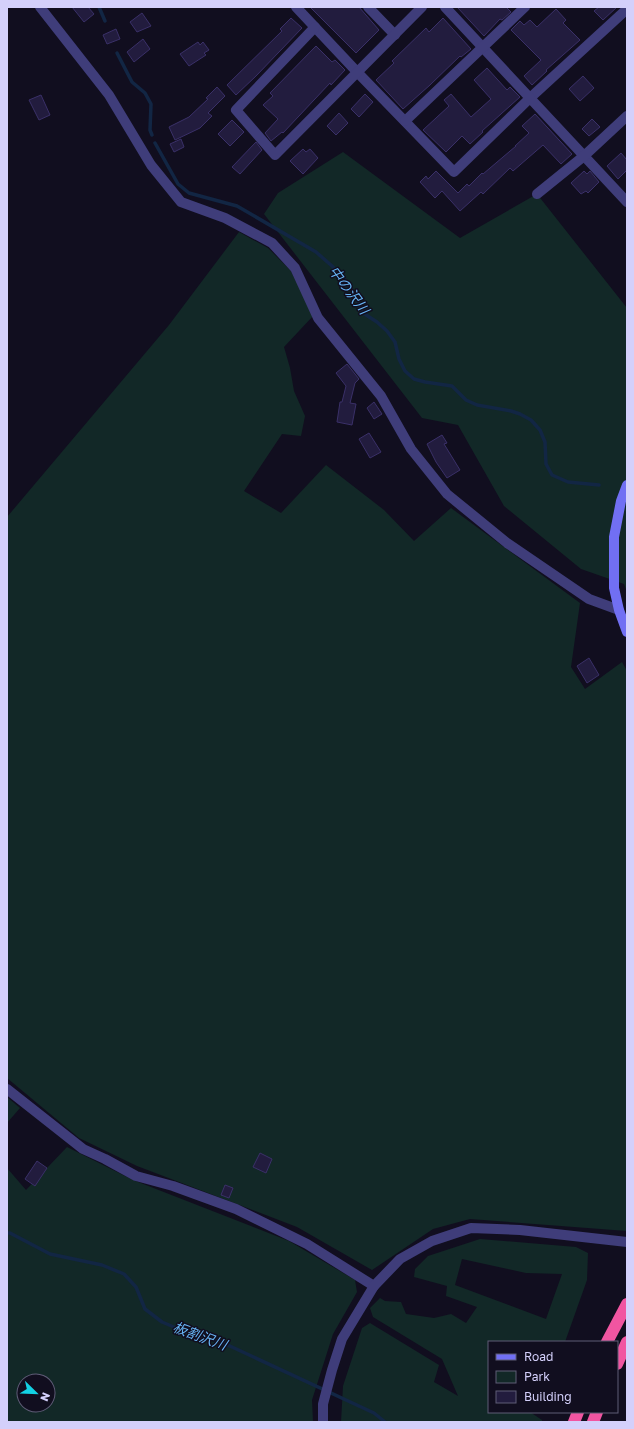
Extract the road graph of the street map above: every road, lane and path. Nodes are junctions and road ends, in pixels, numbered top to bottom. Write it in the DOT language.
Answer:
graph roads {
  1 [pos="40,7"];
  2 [pos="296,7"];
  3 [pos="368,7"];
  4 [pos="422,7"];
  5 [pos="445,7"];
  6 [pos="524,7"];
  7 [pos="627,10"];
  8 [pos="315,27"];
  9 [pos="395,35"];
  10 [pos="482,47"];
  11 [pos="358,73"];
  12 [pos="530,98"];
  13 [pos="627,116"];
  14 [pos="406,121"];
  15 [pos="584,156"];
  16 [pos="537,194"];
  17 [pos="627,202"];
  18 [pos="627,485"];
  19 [pos="619,610"];
  20 [pos="627,632"];
  21 [pos="7,1089"];
  22 [pos="627,1242"];
  23 [pos="374,1286"];
  24 [pos="627,1304"];
  25 [pos="608,1341"];
  26 [pos="627,1342"];
  27 [pos="618,1362"];
  28 [pos="323,1422"];
  1 -- 19 [label="street"];
  2 -- 8 [label="street"];
  3 -- 9 [label="street"];
  4 -- 9 [label="street"];
  5 -- 10 [label="street"];
  6 -- 10 [label="street"];
  7 -- 12 [label="street"];
  8 -- 11 [label="street"];
  8 -- 11 [label="street"];
  9 -- 11 [label="street"];
  10 -- 12 [label="street"];
  10 -- 14 [label="street"];
  11 -- 14 [label="street"];
  12 -- 14 [label="street"];
  12 -- 15 [label="street"];
  13 -- 15 [label="street"];
  15 -- 16 [label="street"];
  15 -- 17 [label="street"];
  18 -- 19 [label="street"];
  19 -- 20 [label="street"];
  21 -- 23 [label="street"];
  22 -- 23 [label="street"];
  23 -- 28 [label="street"];
  24 -- 25 [label="highway"];
  26 -- 27 [label="highway"];
}
